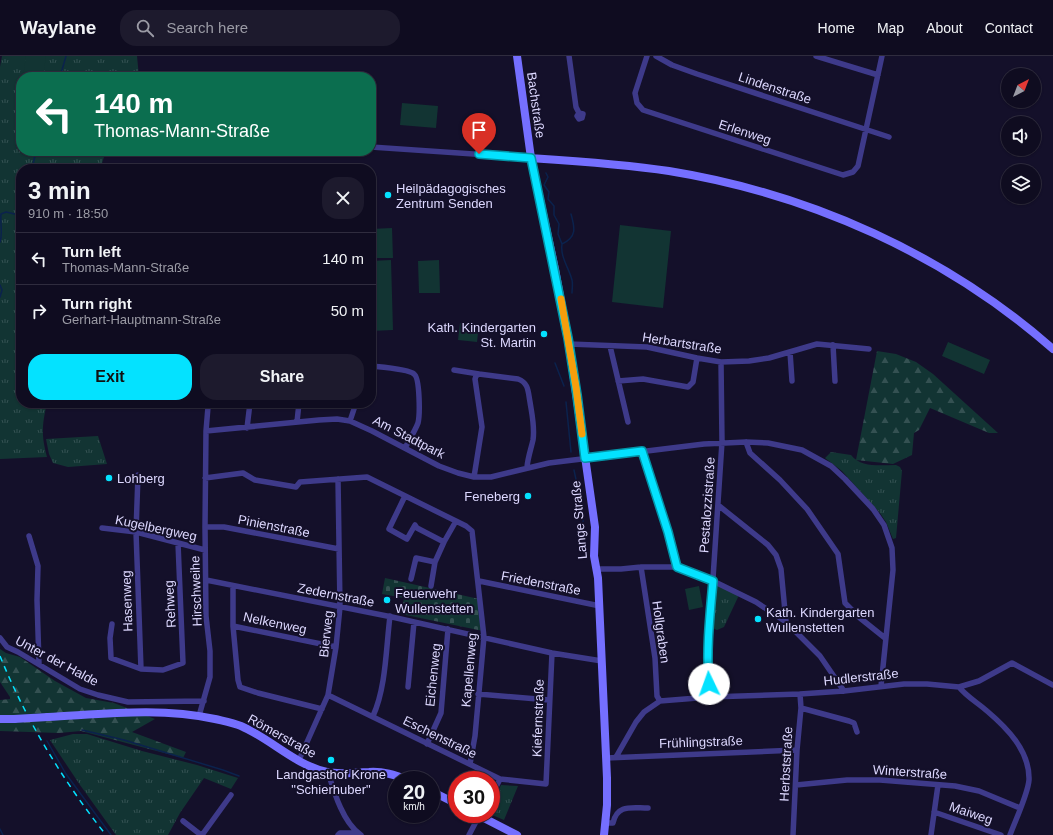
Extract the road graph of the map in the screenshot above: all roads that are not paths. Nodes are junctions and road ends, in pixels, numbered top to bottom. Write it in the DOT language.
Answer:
graph roads {
  1 [pos="517,56"];
  2 [pos="569,56"];
  3 [pos="647,56"];
  4 [pos="656,56"];
  5 [pos="816,56"];
  6 [pos="882,56"];
  7 [pos="878,75"];
  8 [pos="578,113"];
  9 [pos="866,129"];
  10 [pos="889,137"];
  11 [pos="376,147"];
  12 [pos="531,158"];
  13 [pos="570,344"];
  14 [pos="833,345"];
  15 [pos="610,346"];
  16 [pos="868,349"];
  17 [pos="1053,349"];
  18 [pos="790,352"];
  19 [pos="697,358"];
  20 [pos="721,362"];
  21 [pos="376,367"];
  22 [pos="454,370"];
  23 [pos="479,374"];
  24 [pos="618,381"];
  25 [pos="792,381"];
  26 [pos="835,381"];
  27 [pos="208,408"];
  28 [pos="249,408"];
  29 [pos="298,408"];
  30 [pos="355,408"];
  31 [pos="350,421"];
  32 [pos="297,422"];
  33 [pos="628,422"];
  34 [pos="247,428"];
  35 [pos="206,432"];
  36 [pos="722,442"];
  37 [pos="746,442"];
  38 [pos="405,448"];
  39 [pos="642,451"];
  40 [pos="585,458"];
  41 [pos="527,467"];
  42 [pos="138,475"];
  43 [pos="474,476"];
  44 [pos="205,478"];
  45 [pos="338,479"];
  46 [pos="405,496"];
  47 [pos="718,504"];
  48 [pos="456,521"];
  49 [pos="205,527"];
  50 [pos="102,528"];
  51 [pos="136,532"];
  52 [pos="30,536"];
  53 [pos="444,542"];
  54 [pos="178,543"];
  55 [pos="339,549"];
  56 [pos="205,550"];
  57 [pos="435,562"];
  58 [pos="640,567"];
  59 [pos="677,567"];
  60 [pos="597,569"];
  61 [pos="411,579"];
  62 [pos="206,580"];
  63 [pos="713,581"];
  64 [pos="478,582"];
  65 [pos="233,586"];
  66 [pos="431,586"];
  67 [pos="600,606"];
  68 [pos="340,607"];
  69 [pos="390,616"];
  70 [pos="414,622"];
  71 [pos="786,622"];
  72 [pos="112,624"];
  73 [pos="233,626"];
  74 [pos="448,629"];
  75 [pos="484,637"];
  76 [pos="0,638"];
  77 [pos="885,638"];
  78 [pos="336,647"];
  79 [pos="552,653"];
  80 [pos="602,661"];
  81 [pos="39,664"];
  82 [pos="141,669"];
  83 [pos="1053,685"];
  84 [pos="881,686"];
  85 [pos="408,687"];
  86 [pos="959,688"];
  87 [pos="844,691"];
  88 [pos="478,694"];
  89 [pos="800,694"];
  90 [pos="328,695"];
  91 [pos="710,697"];
  92 [pos="549,700"];
  93 [pos="204,701"];
  94 [pos="660,701"];
  95 [pos="801,708"];
  96 [pos="322,709"];
  97 [pos="199,716"];
  98 [pos="373,716"];
  99 [pos="0,719"];
  100 [pos="858,732"];
  101 [pos="427,744"];
  102 [pos="797,750"];
  103 [pos="616,757"];
  104 [pos="606,758"];
  105 [pos="299,760"];
  106 [pos="470,764"];
  107 [pos="484,771"];
  108 [pos="328,772"];
  109 [pos="388,774"];
  110 [pos="500,779"];
  111 [pos="546,784"];
  112 [pos="938,785"];
  113 [pos="796,786"];
  114 [pos="231,795"];
  115 [pos="648,808"];
  116 [pos="1020,808"];
  117 [pos="934,812"];
  118 [pos="184,821"];
  119 [pos="606,822"];
  120 [pos="474,823"];
  121 [pos="494,823"];
  122 [pos="359,834"];
  123 [pos="201,835"];
  124 [pos="338,835"];
  125 [pos="469,835"];
  126 [pos="517,835"];
  127 [pos="604,835"];
  128 [pos="793,835"];
  129 [pos="931,835"];
  130 [pos="1001,835"];
  131 [pos="1010,835"];
  1 -- 12 [label="street, Bachstraße"];
  2 -- 8 [label="street"];
  3 -- 9 [label="street, Erlenweg"];
  4 -- 9 [label="street, Lindenstraße"];
  5 -- 7 [label="street"];
  6 -- 7 [label="street, Erlenweg"];
  7 -- 9 [label="street, Erlenweg"];
  9 -- 10 [label="street, Lindenstraße"];
  11 -- 12 [label="street"];
  12 -- 13 [label="street, Lange Straße"];
  12 -- 17 [label="street"];
  13 -- 15 [label="street, Herbartstraße"];
  13 -- 40 [label="street, Lange Straße"];
  14 -- 16 [label="street, Herbartstraße"];
  14 -- 18 [label="street, Herbartstraße"];
  14 -- 26 [label="street"];
  15 -- 19 [label="street, Herbartstraße"];
  15 -- 24 [label="street"];
  18 -- 20 [label="street, Herbartstraße"];
  18 -- 25 [label="street"];
  19 -- 20 [label="street, Herbartstraße"];
  19 -- 24 [label="street"];
  20 -- 36 [label="street, Pestalozzistraße"];
  21 -- 38 [label="street"];
  22 -- 23 [label="street"];
  23 -- 41 [label="street"];
  23 -- 43 [label="street"];
  24 -- 33 [label="street"];
  27 -- 35 [label="street"];
  28 -- 34 [label="street"];
  29 -- 32 [label="street"];
  30 -- 31 [label="street"];
  31 -- 32 [label="street, Am Stadtpark"];
  31 -- 38 [label="street, Am Stadtpark"];
  32 -- 34 [label="street, Am Stadtpark"];
  34 -- 35 [label="street, Am Stadtpark"];
  35 -- 44 [label="street, Hirschweihe"];
  36 -- 37 [label="street, Am Stadtpark"];
  36 -- 39 [label="street, Am Stadtpark"];
  36 -- 47 [label="street, Pestalozzistraße"];
  37 -- 77 [label="street"];
  37 -- 77 [label="street, Am Stadtpark"];
  38 -- 43 [label="street, Am Stadtpark"];
  39 -- 40 [label="street, Am Stadtpark"];
  39 -- 59 [label="street"];
  40 -- 41 [label="street, Am Stadtpark"];
  40 -- 60 [label="street, Lange Straße"];
  41 -- 43 [label="street, Am Stadtpark"];
  42 -- 51 [label="street, Hasenweg"];
  44 -- 45 [label="street"];
  44 -- 49 [label="street, Hirschweihe"];
  45 -- 46 [label="street"];
  45 -- 55 [label="street, Bierweg"];
  46 -- 48 [label="street"];
  46 -- 53 [label="street"];
  47 -- 63 [label="street, Pestalozzistraße"];
  47 -- 71 [label="street"];
  48 -- 53 [label="street"];
  48 -- 64 [label="street, Kapellenweg"];
  49 -- 55 [label="street, Pinienstraße"];
  49 -- 56 [label="street, Hirschweihe"];
  50 -- 51 [label="street, Kugelbergweg"];
  51 -- 54 [label="street, Kugelbergweg"];
  51 -- 82 [label="street, Hasenweg"];
  52 -- 81 [label="street"];
  53 -- 57 [label="street"];
  54 -- 56 [label="street, Kugelbergweg"];
  54 -- 82 [label="street, Rehweg"];
  55 -- 68 [label="street, Bierweg"];
  56 -- 62 [label="street, Hirschweihe"];
  57 -- 61 [label="street"];
  57 -- 66 [label="street"];
  58 -- 59 [label="street"];
  58 -- 60 [label="street"];
  58 -- 94 [label="street, Hollgraben"];
  59 -- 63 [label="street"];
  60 -- 67 [label="street, Lange Straße"];
  62 -- 65 [label="street, Zedernstraße"];
  62 -- 93 [label="street, Hirschweihe"];
  63 -- 71 [label="street"];
  63 -- 91 [label="street, Pestalozzistraße"];
  64 -- 67 [label="street, Friedenstraße"];
  64 -- 75 [label="street, Kapellenweg"];
  65 -- 68 [label="street, Zedernstraße"];
  65 -- 73 [label="street"];
  67 -- 80 [label="street, Lange Straße"];
  68 -- 69 [label="street, Zedernstraße"];
  68 -- 78 [label="street, Bierweg"];
  69 -- 70 [label="street, Zedernstraße"];
  69 -- 98 [label="street"];
  70 -- 74 [label="street, Zedernstraße"];
  70 -- 85 [label="street"];
  71 -- 87 [label="street"];
  72 -- 82 [label="street"];
  73 -- 78 [label="street, Nelkenweg"];
  73 -- 96 [label="street"];
  74 -- 75 [label="street, Zedernstraße"];
  74 -- 101 [label="street, Eichenweg"];
  75 -- 79 [label="street, Zedernstraße"];
  75 -- 88 [label="street, Kapellenweg"];
  76 -- 81 [label="street, Unter der Halde"];
  77 -- 84 [label="street, Am Stadtpark"];
  78 -- 90 [label="street, Bierweg"];
  79 -- 80 [label="street, Zedernstraße"];
  79 -- 92 [label="street, Kiefernstraße"];
  80 -- 104 [label="street, Lange Straße"];
  81 -- 93 [label="street, Unter der Halde"];
  83 -- 86 [label="street"];
  84 -- 86 [label="street, Hudlerstraße"];
  84 -- 87 [label="street, Hudlerstraße"];
  86 -- 116 [label="street"];
  87 -- 89 [label="street, Hudlerstraße"];
  88 -- 92 [label="street"];
  88 -- 106 [label="street, Kapellenweg"];
  89 -- 91 [label="street, Hudlerstraße"];
  89 -- 95 [label="street, Herbststraße"];
  90 -- 96 [label="street, Bierweg"];
  90 -- 98 [label="street, Eschenstraße"];
  91 -- 94 [label="street, Hudlerstraße"];
  92 -- 111 [label="street, Kiefernstraße"];
  93 -- 97 [label="street, Hirschweihe"];
  94 -- 103 [label="street"];
  95 -- 100 [label="street"];
  95 -- 102 [label="street, Herbststraße"];
  96 -- 105 [label="street, Bierweg"];
  97 -- 99 [label="street, Römerstraße, bridge"];
  97 -- 105 [label="street, Römerstraße"];
  98 -- 101 [label="street, Eschenstraße"];
  101 -- 106 [label="street, Eschenstraße"];
  102 -- 103 [label="street, Frühlingstraße"];
  102 -- 113 [label="street, Herbststraße"];
  103 -- 104 [label="street, Frühlingstraße"];
  104 -- 119 [label="street, Lange Straße"];
  105 -- 108 [label="street, Römerstraße"];
  106 -- 107 [label="street, Eschenstraße"];
  108 -- 109 [label="street, Römerstraße"];
  108 -- 122 [label="street"];
  110 -- 111 [label="street, Eschenstraße"];
  112 -- 113 [label="street, Winterstraße"];
  112 -- 116 [label="street, Winterstraße"];
  112 -- 117 [label="street"];
  113 -- 128 [label="street, Herbststraße"];
  114 -- 123 [label="street"];
  115 -- 119 [label="street"];
  116 -- 131 [label="street"];
  117 -- 129 [label="street"];
  117 -- 130 [label="street, Maiweg"];
  118 -- 123 [label="street"];
  119 -- 127 [label="street, Lange Straße"];
  120 -- 125 [label="street"];
  121 -- 126 [label="street"];
  122 -- 124 [label="street"];
}
